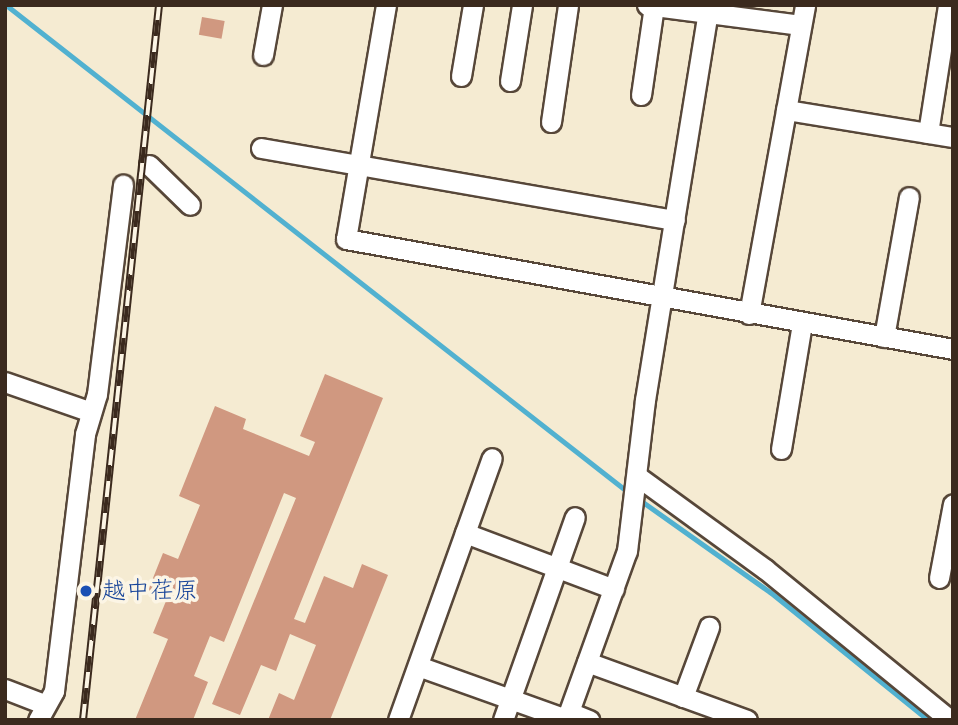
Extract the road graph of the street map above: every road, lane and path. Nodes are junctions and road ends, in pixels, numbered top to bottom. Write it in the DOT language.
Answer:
graph roads {
  1 [pos="272,5"];
  2 [pos="386,5"];
  3 [pos="473,5"];
  4 [pos="523,5"];
  5 [pos="568,5"];
  6 [pos="805,5"];
  7 [pos="948,5"];
  8 [pos="650,6"];
  9 [pos="708,10"];
  10 [pos="801,25"];
  11 [pos="263,55"];
  12 [pos="461,76"];
  13 [pos="510,81"];
  14 [pos="641,95"];
  15 [pos="786,110"];
  16 [pos="551,122"];
  17 [pos="928,133"];
  18 [pos="953,137"];
  19 [pos="261,148"];
  20 [pos="149,165"];
  21 [pos="359,165"];
  22 [pos="123,185"];
  23 [pos="909,197"];
  24 [pos="190,205"];
  25 [pos="675,220"];
  26 [pos="661,295"];
  27 [pos="749,314"];
  28 [pos="802,323"];
  29 [pos="884,337"];
  30 [pos="953,349"];
  31 [pos="5,382"];
  32 [pos="91,412"];
  33 [pos="781,449"];
  34 [pos="492,458"];
  35 [pos="637,476"];
  36 [pos="953,504"];
  37 [pos="575,517"];
  38 [pos="465,533"];
  39 [pos="558,566"];
  40 [pos="939,578"];
  41 [pos="614,589"];
  42 [pos="709,627"];
  43 [pos="587,662"];
  44 [pos="418,666"];
  45 [pos="5,690"];
  46 [pos="683,697"];
  47 [pos="510,699"];
  48 [pos="41,712"];
  49 [pos="567,717"];
  50 [pos="398,720"];
  51 [pos="503,720"];
  52 [pos="589,720"];
  53 [pos="747,720"];
  54 [pos="950,720"];
  1 -- 11 [label="street"];
  2 -- 21 [label="street"];
  3 -- 12 [label="street"];
  4 -- 13 [label="street"];
  5 -- 16 [label="street"];
  6 -- 10 [label="street"];
  7 -- 17 [label="street"];
  8 -- 9 [label="street"];
  8 -- 14 [label="street"];
  9 -- 10 [label="street"];
  9 -- 25 [label="street"];
  10 -- 15 [label="street"];
  15 -- 17 [label="street"];
  15 -- 27 [label="street"];
  17 -- 18 [label="street"];
  19 -- 21 [label="street"];
  20 -- 24 [label="street"];
  21 -- 25 [label="street"];
  21 -- 26 [label="street"];
  22 -- 32 [label="street"];
  23 -- 29 [label="street"];
  25 -- 26 [label="street"];
  26 -- 27 [label="street"];
  26 -- 35 [label="street"];
  27 -- 28 [label="street"];
  28 -- 29 [label="street"];
  28 -- 33 [label="street"];
  29 -- 30 [label="street"];
  31 -- 32 [label="street"];
  32 -- 48 [label="street"];
  34 -- 38 [label="street"];
  35 -- 41 [label="street"];
  35 -- 54 [label="street"];
  36 -- 40 [label="street"];
  37 -- 39 [label="street"];
  38 -- 39 [label="street"];
  38 -- 44 [label="street"];
  39 -- 41 [label="street"];
  39 -- 47 [label="street"];
  41 -- 43 [label="street"];
  42 -- 46 [label="street"];
  43 -- 46 [label="street"];
  43 -- 49 [label="street"];
  44 -- 47 [label="street"];
  44 -- 50 [label="street"];
  45 -- 48 [label="street"];
  46 -- 53 [label="street"];
  47 -- 49 [label="street"];
  47 -- 51 [label="street"];
  49 -- 52 [label="street"];
}
